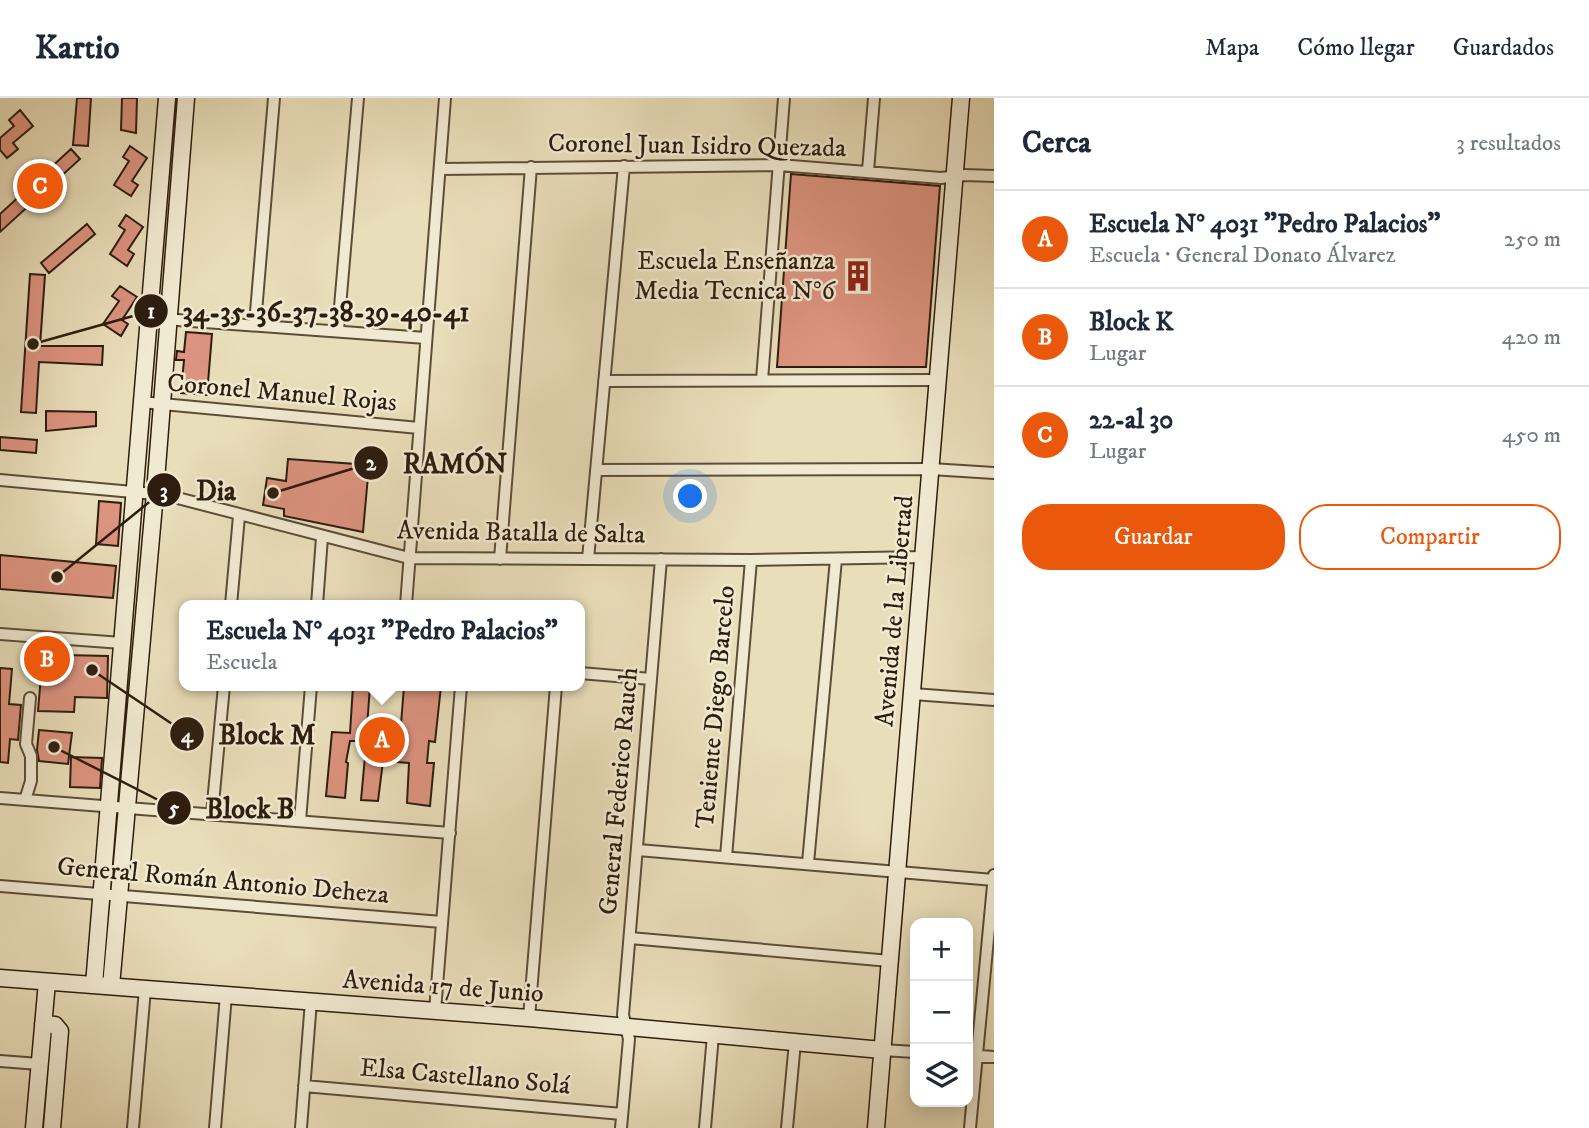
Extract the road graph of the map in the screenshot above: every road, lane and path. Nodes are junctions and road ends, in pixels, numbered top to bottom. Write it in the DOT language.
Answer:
graph roads {
  1 [pos="167,98"];
  2 [pos="186,98"];
  3 [pos="274,98"];
  4 [pos="358,98"];
  5 [pos="445,98"];
  6 [pos="784,98"];
  7 [pos="874,98"];
  8 [pos="961,98"];
  9 [pos="779,164"];
  10 [pos="624,166"];
  11 [pos="531,167"];
  12 [pos="440,169"];
  13 [pos="868,172"];
  14 [pos="954,176"];
  15 [pos="994,176"];
  16 [pos="150,318"];
  17 [pos="168,318"];
  18 [pos="255,324"];
  19 [pos="338,330"];
  20 [pos="426,338"];
  21 [pos="762,380"];
  22 [pos="938,380"];
  23 [pos="604,381"];
  24 [pos="141,402"];
  25 [pos="161,404"];
  26 [pos="419,428"];
  27 [pos="931,468"];
  28 [pos="596,470"];
  29 [pos="994,473"];
  30 [pos="0,480"];
  31 [pos="135,491"];
  32 [pos="155,493"];
  33 [pos="239,516"];
  34 [pos="322,537"];
  35 [pos="409,558"];
  36 [pos="924,558"];
  37 [pos="499,559"];
  38 [pos="588,559"];
  39 [pos="661,559"];
  40 [pos="836,559"];
  41 [pos="751,560"];
  42 [pos="231,600"];
  43 [pos="317,600"];
  44 [pos="406,600"];
  45 [pos="0,634"];
  46 [pos="122,643"];
  47 [pos="585,673"];
  48 [pos="651,679"];
  49 [pos="224,691"];
  50 [pos="311,691"];
  51 [pos="461,691"];
  52 [pos="556,691"];
  53 [pos="913,694"];
  54 [pos="30,698"];
  55 [pos="994,700"];
  56 [pos="0,798"];
  57 [pos="25,800"];
  58 [pos="107,807"];
  59 [pos="128,808"];
  60 [pos="212,814"];
  61 [pos="300,821"];
  62 [pos="450,833"];
  63 [pos="638,850"];
  64 [pos="726,857"];
  65 [pos="808,863"];
  66 [pos="898,872"];
  67 [pos="994,878"];
  68 [pos="0,886"];
  69 [pos="101,894"];
  70 [pos="119,895"];
  71 [pos="442,922"];
  72 [pos="630,938"];
  73 [pos="890,961"];
  74 [pos="990,967"];
  75 [pos="0,978"];
  76 [pos="47,982"];
  77 [pos="94,985"];
  78 [pos="111,986"];
  79 [pos="145,989"];
  80 [pos="226,995"];
  81 [pos="311,1001"];
  82 [pos="435,1011"];
  83 [pos="529,1018"];
  84 [pos="44,1024"];
  85 [pos="626,1026"];
  86 [pos="713,1035"];
  87 [pos="795,1042"];
  88 [pos="882,1050"];
  89 [pos="910,1052"];
  90 [pos="973,1055"];
  91 [pos="994,1057"];
  92 [pos="0,1061"];
  93 [pos="39,1064"];
  94 [pos="304,1086"];
  95 [pos="971,1107"];
  96 [pos="622,1114"];
  97 [pos="34,1128"];
  98 [pos="52,1128"];
  99 [pos="133,1128"];
  100 [pos="215,1128"];
  101 [pos="301,1128"];
  102 [pos="621,1128"];
  103 [pos="705,1128"];
  104 [pos="787,1128"];
  105 [pos="876,1128"];
  106 [pos="970,1128"];
  1 -- 16 [label="street"];
  2 -- 17 [label="street"];
  3 -- 18 [label="street"];
  4 -- 19 [label="street"];
  5 -- 12 [label="street"];
  6 -- 9 [label="street"];
  7 -- 13 [label="street"];
  8 -- 14 [label="street, Avenida de la Libertad"];
  9 -- 10 [label="street, Coronel Juan Isidro Quezada"];
  9 -- 13 [label="street, Coronel Juan Isidro Quezada"];
  9 -- 21 [label="street"];
  10 -- 11 [label="street, Coronel Juan Isidro Quezada"];
  10 -- 23 [label="street"];
  11 -- 12 [label="street, Coronel Juan Isidro Quezada"];
  11 -- 37 [label="street"];
  12 -- 20 [label="street"];
  13 -- 14 [label="street, Coronel Juan Isidro Quezada"];
  14 -- 15 [label="street, Coronel Juan Isidro Quezada"];
  14 -- 22 [label="street, Avenida de la Libertad"];
  16 -- 17 [label="street"];
  16 -- 24 [label="street"];
  17 -- 18 [label="street"];
  17 -- 25 [label="street"];
  18 -- 19 [label="street"];
  19 -- 20 [label="street"];
  20 -- 26 [label="street"];
  21 -- 22 [label="street"];
  21 -- 23 [label="street"];
  22 -- 27 [label="street, Avenida de la Libertad"];
  23 -- 28 [label="street"];
  24 -- 25 [label="street, Coronel Manuel Rojas"];
  24 -- 31 [label="street"];
  25 -- 26 [label="street, Coronel Manuel Rojas"];
  25 -- 32 [label="street"];
  26 -- 35 [label="street"];
  27 -- 28 [label="street"];
  27 -- 29 [label="street"];
  27 -- 36 [label="street, Avenida de la Libertad"];
  28 -- 38 [label="street"];
  30 -- 31 [label="street, Avenida Batalla de Salta"];
  31 -- 32 [label="street, Avenida Batalla de Salta"];
  31 -- 46 [label="street"];
  32 -- 33 [label="street, Avenida Batalla de Salta"];
  32 -- 59 [label="street"];
  33 -- 34 [label="street, Avenida Batalla de Salta"];
  33 -- 42 [label="street"];
  34 -- 35 [label="street, Avenida Batalla de Salta"];
  34 -- 43 [label="street"];
  35 -- 37 [label="street, Avenida Batalla de Salta"];
  35 -- 44 [label="street"];
  36 -- 40 [label="street, Avenida Batalla de Salta"];
  36 -- 53 [label="street, Avenida de la Libertad"];
  37 -- 38 [label="street, Avenida Batalla de Salta"];
  38 -- 39 [label="street, Avenida Batalla de Salta"];
  39 -- 41 [label="street, Avenida Batalla de Salta"];
  39 -- 48 [label="street, General Federico Rauch"];
  40 -- 41 [label="street, Avenida Batalla de Salta"];
  40 -- 65 [label="street"];
  41 -- 64 [label="street, Teniente Diego Barcelo"];
  45 -- 46 [label="street"];
  46 -- 58 [label="street"];
  47 -- 48 [label="street"];
  48 -- 63 [label="street, General Federico Rauch"];
  49 -- 60 [label="street"];
  50 -- 61 [label="street"];
  51 -- 62 [label="street"];
  52 -- 83 [label="street"];
  53 -- 55 [label="street"];
  53 -- 66 [label="street, Avenida de la Libertad"];
  54 -- 57 [label="street"];
  56 -- 57 [label="street"];
  57 -- 58 [label="street"];
  58 -- 59 [label="street"];
  58 -- 69 [label="street"];
  59 -- 60 [label="street"];
  59 -- 70 [label="street"];
  60 -- 61 [label="street"];
  61 -- 62 [label="street"];
  62 -- 71 [label="street"];
  63 -- 64 [label="street"];
  63 -- 72 [label="street, General Federico Rauch"];
  64 -- 65 [label="street"];
  65 -- 66 [label="street"];
  66 -- 67 [label="street"];
  66 -- 73 [label="street, Avenida de la Libertad"];
  67 -- 74 [label="street"];
  68 -- 69 [label="street, General Román Antonio Deheza"];
  69 -- 70 [label="street, General Román Antonio Deheza"];
  69 -- 77 [label="street"];
  70 -- 71 [label="street, General Román Antonio Deheza"];
  70 -- 78 [label="street"];
  71 -- 82 [label="street"];
  72 -- 73 [label="street"];
  72 -- 85 [label="street, General Federico Rauch"];
  73 -- 88 [label="street, Avenida de la Libertad"];
  74 -- 90 [label="street"];
  75 -- 76 [label="street, Avenida 17 de Junio"];
  76 -- 77 [label="street, Avenida 17 de Junio"];
  76 -- 84 [label="street"];
  77 -- 78 [label="street, Avenida 17 de Junio"];
  78 -- 79 [label="street, Avenida 17 de Junio"];
  79 -- 80 [label="street, Avenida 17 de Junio"];
  79 -- 99 [label="street"];
  80 -- 81 [label="street, Avenida 17 de Junio"];
  80 -- 100 [label="street"];
  81 -- 82 [label="street, Avenida 17 de Junio"];
  81 -- 94 [label="street"];
  82 -- 83 [label="street, Avenida 17 de Junio"];
  83 -- 85 [label="street, Avenida 17 de Junio"];
  84 -- 93 [label="street"];
  84 -- 98 [label="street"];
  85 -- 86 [label="street, Avenida 17 de Junio"];
  85 -- 96 [label="street, General Federico Rauch"];
  86 -- 87 [label="street, Avenida 17 de Junio"];
  86 -- 103 [label="street"];
  87 -- 88 [label="street, Avenida 17 de Junio"];
  87 -- 104 [label="street"];
  88 -- 89 [label="street"];
  88 -- 105 [label="street, Avenida de la Libertad"];
  90 -- 91 [label="street"];
  92 -- 93 [label="street"];
  93 -- 97 [label="street"];
  94 -- 96 [label="street, Elsa Castellano Solá"];
  94 -- 101 [label="street"];
  95 -- 106 [label="street"];
  96 -- 102 [label="street, General Federico Rauch"];
}
